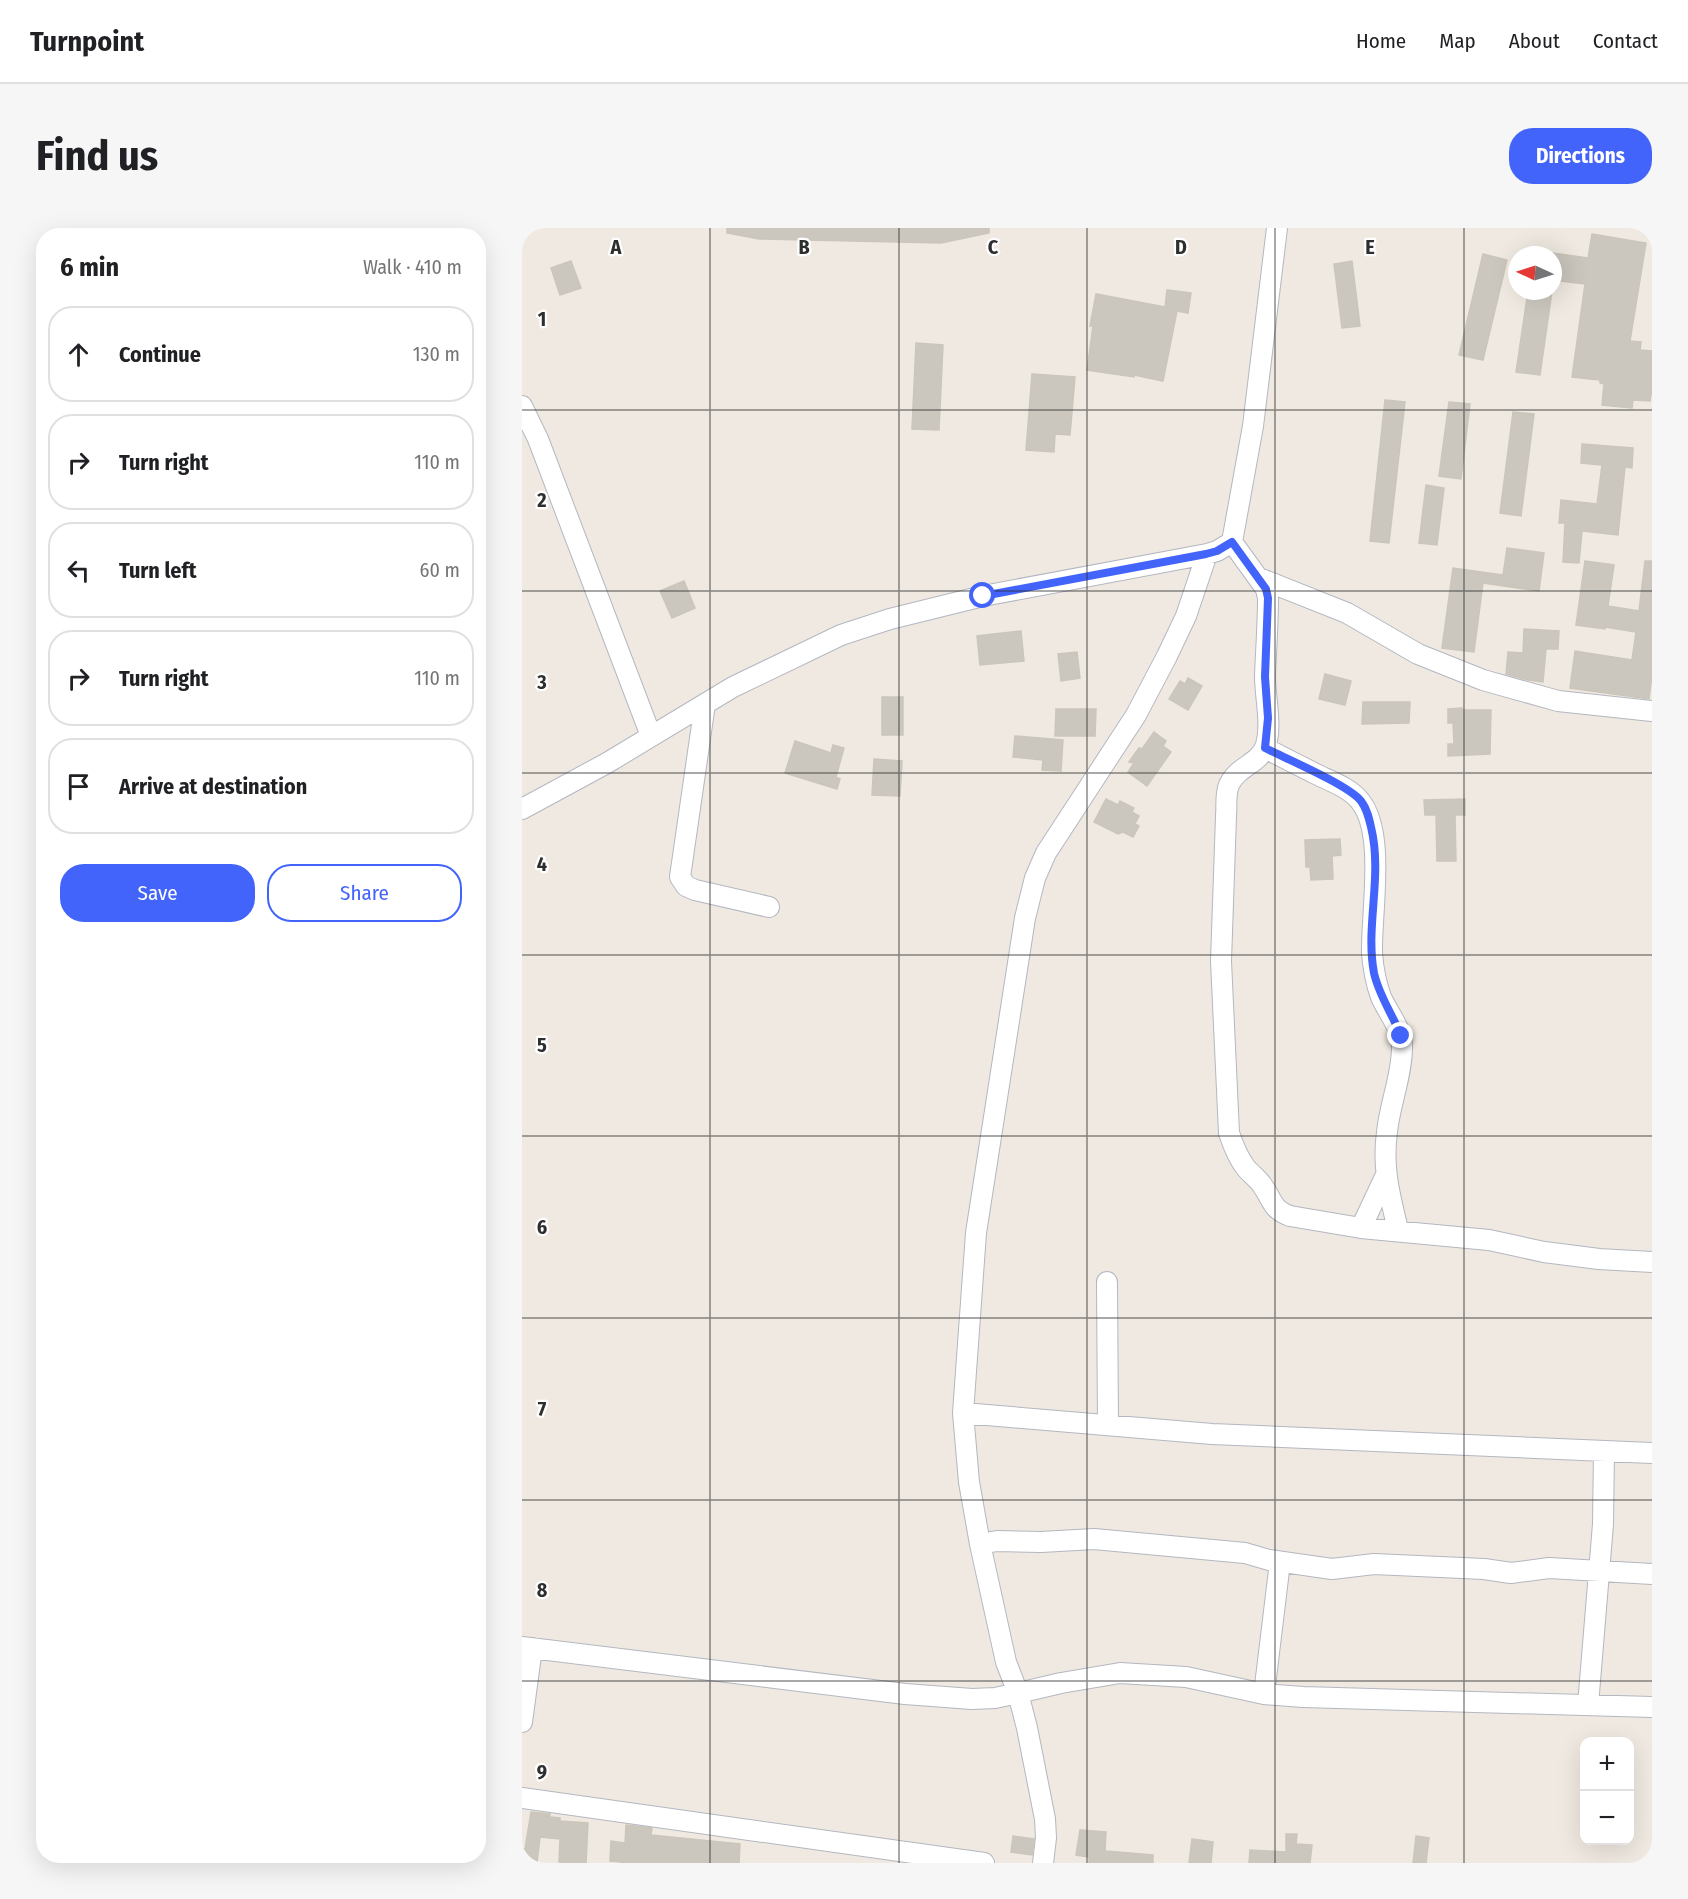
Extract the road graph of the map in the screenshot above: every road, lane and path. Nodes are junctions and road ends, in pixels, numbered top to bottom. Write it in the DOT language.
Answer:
graph roads {
  1 [pos="1277,228"];
  2 [pos="522,406"];
  3 [pos="1232,542"];
  4 [pos="1206,554"];
  5 [pos="1259,578"];
  6 [pos="705,704"];
  7 [pos="1652,711"];
  8 [pos="651,736"];
  9 [pos="1265,748"];
  10 [pos="522,809"];
  11 [pos="769,907"];
  12 [pos="1385,1177"];
  13 [pos="1361,1228"];
  14 [pos="1398,1230"];
  15 [pos="1652,1262"];
  16 [pos="1107,1282"];
  17 [pos="963,1413"];
  18 [pos="1108,1425"];
  19 [pos="1604,1451"];
  20 [pos="1652,1453"];
  21 [pos="980,1544"];
  22 [pos="1280,1562"];
  23 [pos="1600,1570"];
  24 [pos="1652,1574"];
  25 [pos="527,1648"];
  26 [pos="1018,1693"];
  27 [pos="1264,1694"];
  28 [pos="1588,1705"];
  29 [pos="1652,1707"];
  30 [pos="522,1722"];
  31 [pos="522,1797"];
  32 [pos="984,1863"];
  33 [pos="1043,1863"];
  1 -- 3 [label="street"];
  2 -- 8 [label="street"];
  3 -- 4 [label="street"];
  3 -- 5 [label="street"];
  4 -- 6 [label="street"];
  4 -- 17 [label="street"];
  5 -- 7 [label="street"];
  5 -- 9 [label="street"];
  6 -- 8 [label="street"];
  6 -- 11 [label="street"];
  8 -- 10 [label="street"];
  9 -- 12 [label="street"];
  9 -- 13 [label="street"];
  12 -- 13 [label="street"];
  12 -- 14 [label="street"];
  13 -- 14 [label="street"];
  14 -- 15 [label="street"];
  16 -- 18 [label="street"];
  17 -- 18 [label="street"];
  17 -- 21 [label="street"];
  18 -- 19 [label="street"];
  19 -- 20 [label="street"];
  19 -- 23 [label="street"];
  21 -- 22 [label="street"];
  21 -- 26 [label="street"];
  22 -- 23 [label="street"];
  22 -- 27 [label="street"];
  23 -- 24 [label="street"];
  23 -- 28 [label="street"];
  25 -- 26 [label="street"];
  25 -- 30 [label="street"];
  26 -- 27 [label="street"];
  26 -- 33 [label="street"];
  27 -- 28 [label="street"];
  28 -- 29 [label="street"];
  31 -- 32 [label="street"];
}
